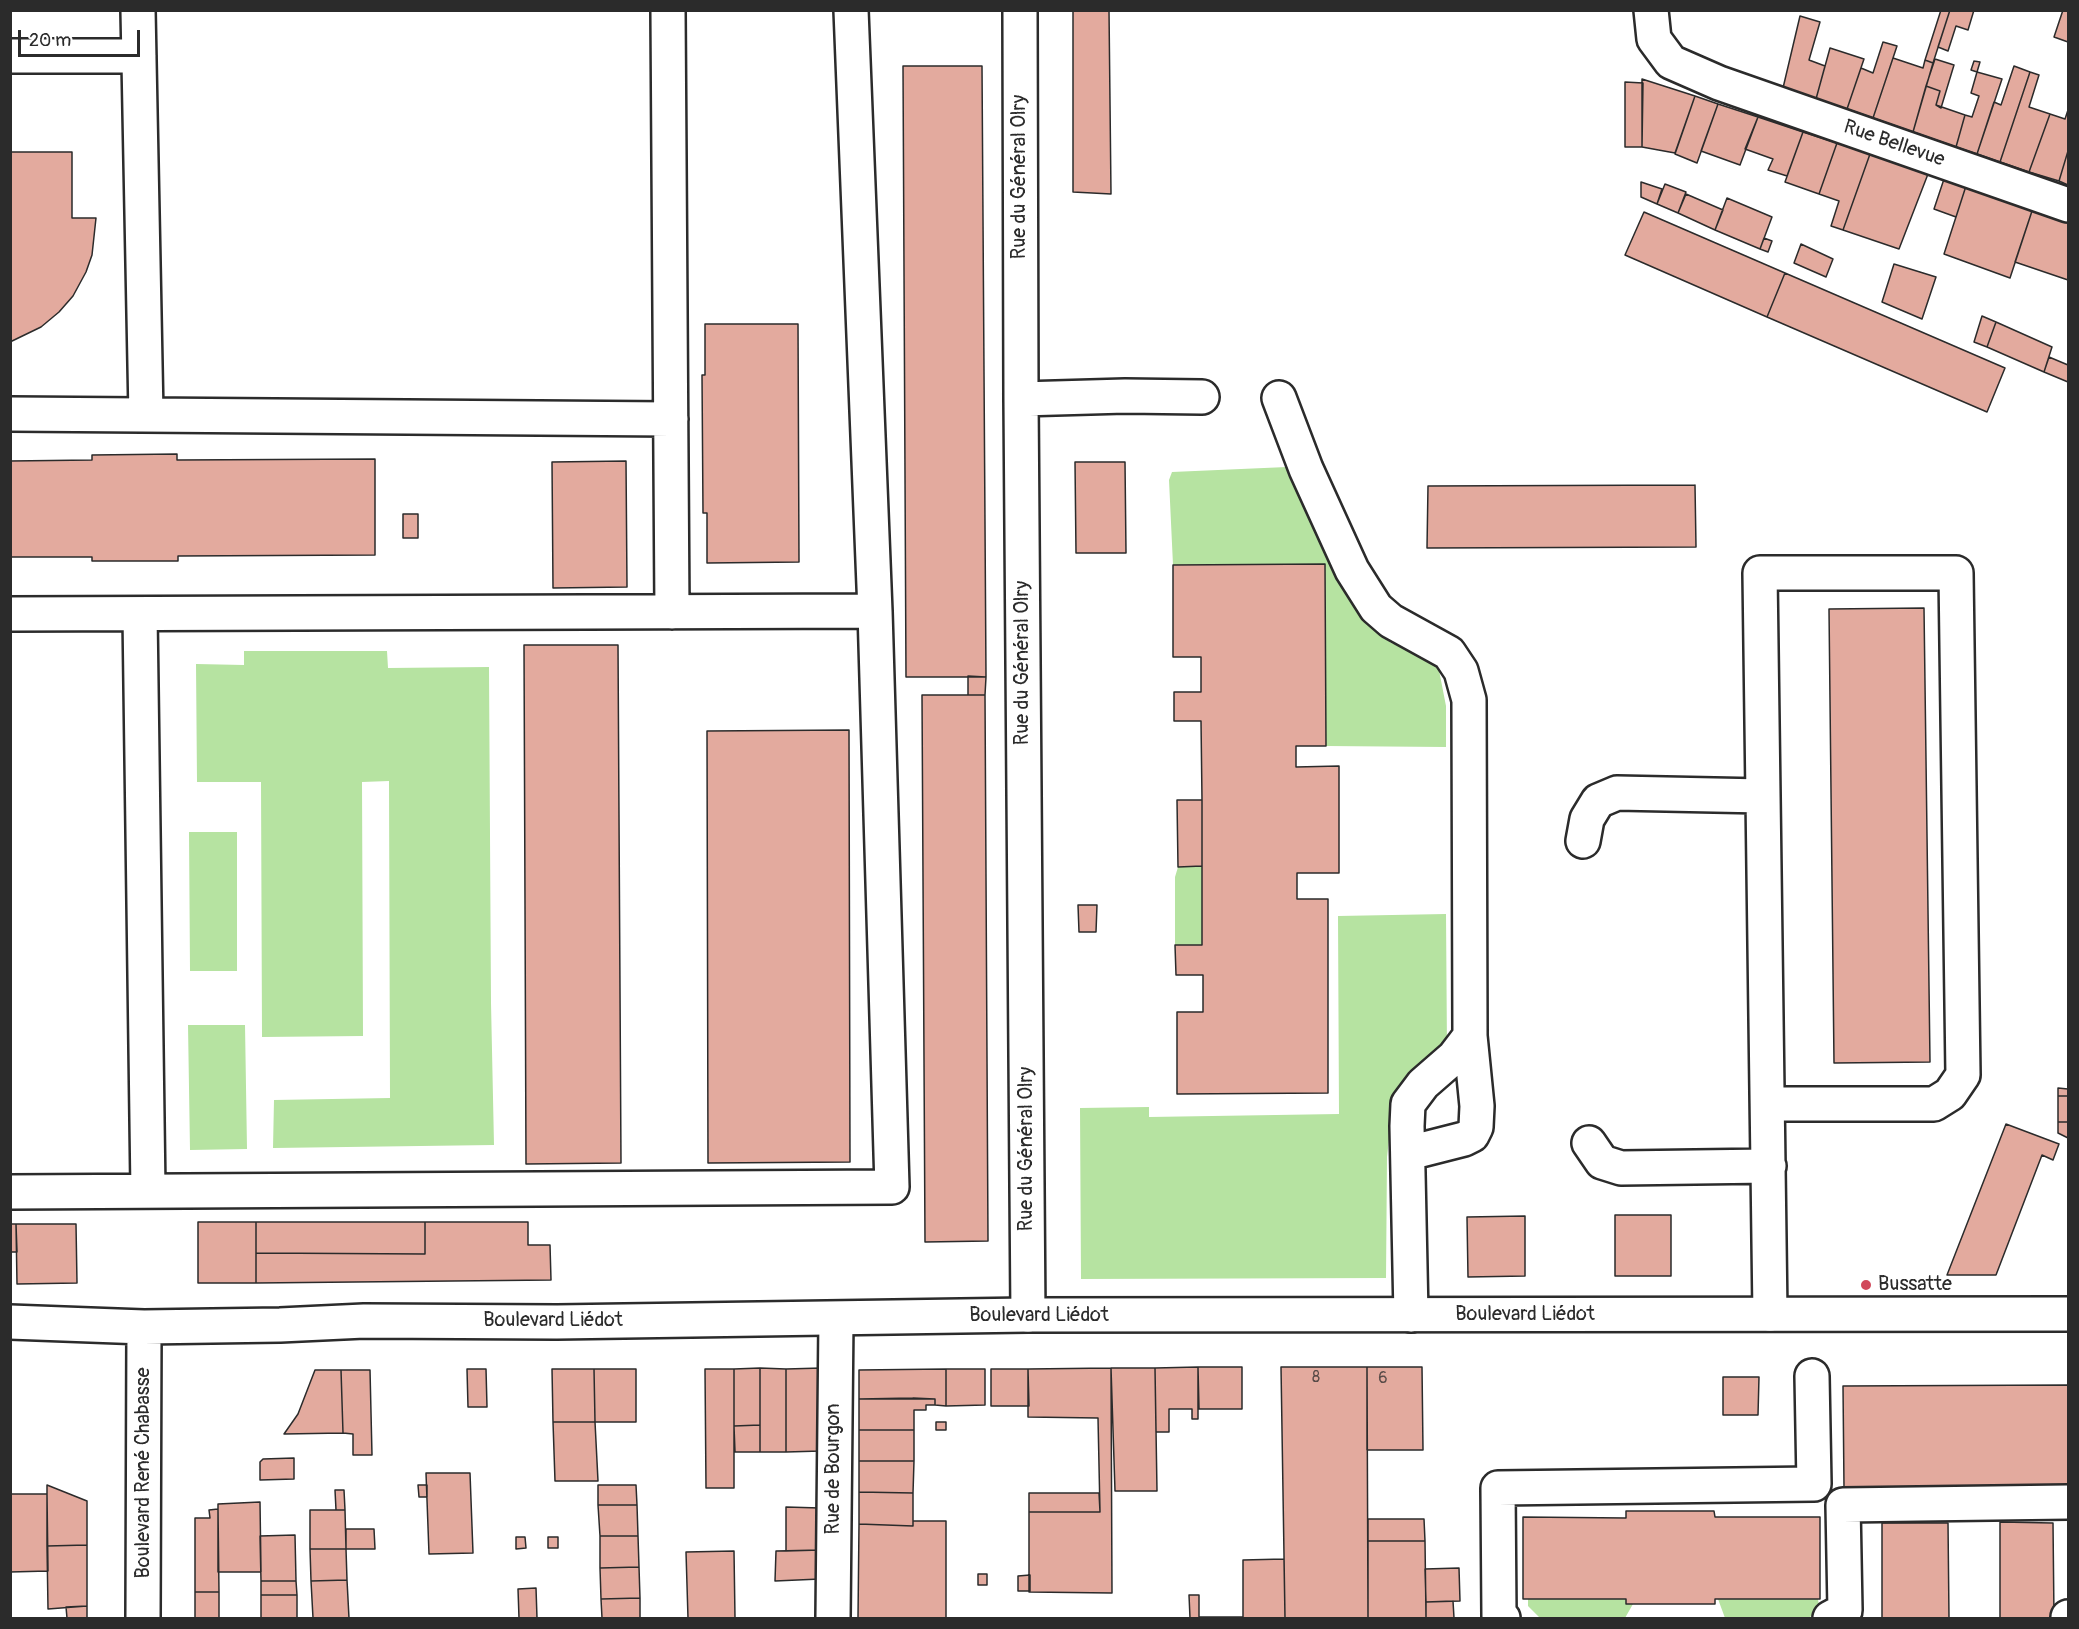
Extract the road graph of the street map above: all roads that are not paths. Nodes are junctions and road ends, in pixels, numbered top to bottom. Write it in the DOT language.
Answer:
graph roads {
  1 [pos="138,10"];
  2 [pos="668,10"];
  3 [pos="851,10"];
  4 [pos="1020,10"];
  5 [pos="1651,10"];
  6 [pos="10,56"];
  7 [pos="139,56"];
  8 [pos="2068,205"];
  9 [pos="1202,396"];
  10 [pos="1279,398"];
  11 [pos="1021,399"];
  12 [pos="10,414"];
  13 [pos="146,415"];
  14 [pos="671,419"];
  15 [pos="875,611"];
  16 [pos="672,612"];
  17 [pos="10,614"];
  18 [pos="140,614"];
  19 [pos="1763,796"];
  20 [pos="1583,842"];
  21 [pos="1470,1036"];
  22 [pos="1768,1104"];
  23 [pos="1589,1143"];
  24 [pos="1409,1153"];
  25 [pos="1769,1166"];
  26 [pos="148,1191"];
  27 [pos="10,1192"];
  28 [pos="1770,1314"];
  29 [pos="2068,1314"];
  30 [pos="1028,1315"];
  31 [pos="1411,1315"];
  32 [pos="836,1319"];
  33 [pos="10,1322"];
  34 [pos="144,1327"];
  35 [pos="1812,1376"];
  36 [pos="1814,1484"];
  37 [pos="2068,1502"];
  38 [pos="1843,1505"];
  39 [pos="143,1618"];
  40 [pos="833,1618"];
  41 [pos="1503,1618"];
  42 [pos="1830,1618"];
  1 -- 7 [label="main road"];
  2 -- 14 [label="main road"];
  3 -- 15 [label="main road"];
  4 -- 11 [label="main road, Rue du Général Olry"];
  5 -- 8 [label="main road, Rue Bellevue"];
  6 -- 7 [label="main road"];
  7 -- 13 [label="main road"];
  9 -- 11 [label="main road"];
  10 -- 21 [label="main road"];
  11 -- 30 [label="main road, Rue du Général Olry"];
  12 -- 13 [label="main road"];
  13 -- 14 [label="main road"];
  14 -- 16 [label="main road"];
  15 -- 16 [label="main road"];
  15 -- 26 [label="main road"];
  16 -- 18 [label="main road"];
  17 -- 18 [label="main road"];
  18 -- 26 [label="main road"];
  19 -- 20 [label="main road"];
  19 -- 22 [label="main road"];
  19 -- 22 [label="main road"];
  21 -- 24 [label="main road"];
  21 -- 24 [label="main road"];
  22 -- 25 [label="main road"];
  23 -- 25 [label="main road"];
  24 -- 31 [label="main road"];
  25 -- 28 [label="main road"];
  26 -- 27 [label="main road"];
  28 -- 29 [label="main road, Boulevard Liédot"];
  28 -- 31 [label="main road, Boulevard Liédot"];
  30 -- 31 [label="main road, Boulevard Liédot"];
  30 -- 32 [label="main road, Boulevard Liédot"];
  32 -- 34 [label="main road, Boulevard Liédot"];
  32 -- 40 [label="main road, Rue de Bourgon"];
  33 -- 34 [label="main road, Boulevard Liédot"];
  34 -- 39 [label="main road, Boulevard René Chabasse"];
  35 -- 36 [label="main road"];
  36 -- 38 [label="main road"];
  36 -- 41 [label="main road"];
  37 -- 38 [label="main road"];
  38 -- 42 [label="main road"];
}
